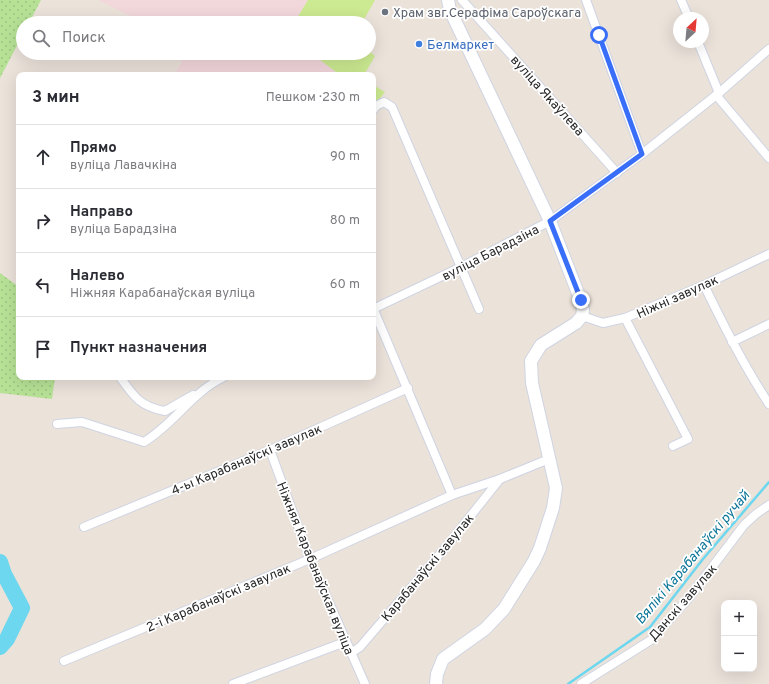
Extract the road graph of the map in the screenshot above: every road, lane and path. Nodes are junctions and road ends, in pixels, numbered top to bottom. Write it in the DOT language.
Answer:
graph roads {
  1 [pos="448,0"];
  2 [pos="462,0"];
  3 [pos="586,0"];
  4 [pos="681,0"];
  5 [pos="686,12"];
  6 [pos="700,48"];
  7 [pos="769,48"];
  8 [pos="718,94"];
  9 [pos="376,106"];
  10 [pos="642,154"];
  11 [pos="769,158"];
  12 [pos="617,173"];
  13 [pos="550,221"];
  14 [pos="769,254"];
  15 [pos="461,267"];
  16 [pos="704,285"];
  17 [pos="376,307"];
  18 [pos="479,309"];
  19 [pos="376,315"];
  20 [pos="582,316"];
  21 [pos="625,318"];
  22 [pos="769,324"];
  23 [pos="732,342"];
  24 [pos="122,380"];
  25 [pos="219,380"];
  26 [pos="408,388"];
  27 [pos="201,391"];
  28 [pos="769,404"];
  29 [pos="57,424"];
  30 [pos="673,446"];
  31 [pos="270,450"];
  32 [pos="549,458"];
  33 [pos="500,479"];
  34 [pos="452,495"];
  35 [pos="769,505"];
  36 [pos="84,527"];
  37 [pos="310,558"];
  38 [pos="345,642"];
  39 [pos="350,652"];
  40 [pos="64,661"];
  41 [pos="233,684"];
  42 [pos="365,684"];
  43 [pos="436,684"];
  44 [pos="581,684"];
  1 -- 13 [label="main road"];
  2 -- 12 [label="street, вуліца Якаўлева"];
  3 -- 10 [label="street"];
  4 -- 5 [label="street"];
  6 -- 8 [label="street"];
  7 -- 8 [label="street, вуліца Барадзіна"];
  8 -- 10 [label="street, вуліца Барадзіна"];
  8 -- 11 [label="street"];
  9 -- 15 [label="street"];
  10 -- 12 [label="street, вуліца Барадзіна"];
  12 -- 13 [label="street, вуліца Барадзіна"];
  13 -- 15 [label="street, вуліца Барадзіна"];
  13 -- 20 [label="main road"];
  14 -- 16 [label="street, Ніжні завулак"];
  15 -- 17 [label="street, вуліца Барадзіна"];
  15 -- 18 [label="street"];
  16 -- 21 [label="street, Ніжні завулак"];
  16 -- 23 [label="street"];
  19 -- 26 [label="street"];
  20 -- 21 [label="street, Ніжні завулак"];
  20 -- 32 [label="main road"];
  21 -- 30 [label="street"];
  22 -- 23 [label="street"];
  23 -- 28 [label="street"];
  24 -- 27 [label="street"];
  25 -- 27 [label="street"];
  26 -- 31 [label="street, 4-ы Карабанаўскі завулак"];
  26 -- 34 [label="street"];
  27 -- 29 [label="street"];
  31 -- 36 [label="street, 4-ы Карабанаўскі завулак"];
  31 -- 37 [label="street, Ніжняя Карабанаўская вуліца"];
  32 -- 33 [label="street, 2-і Карабанаўскі завулак"];
  32 -- 43 [label="main road"];
  33 -- 34 [label="street, 2-і Карабанаўскі завулак"];
  33 -- 39 [label="street, Карабанаўскі завулак"];
  34 -- 37 [label="street, 2-і Карабанаўскі завулак"];
  35 -- 44 [label="street, Данскі завулак"];
  37 -- 38 [label="street, Ніжняя Карабанаўская вуліца"];
  37 -- 40 [label="street, 2-і Карабанаўскі завулак"];
  38 -- 39 [label="street, Ніжняя Карабанаўская вуліца"];
  38 -- 41 [label="street"];
  39 -- 42 [label="street, Ніжняя Карабанаўская вуліца"];
}
